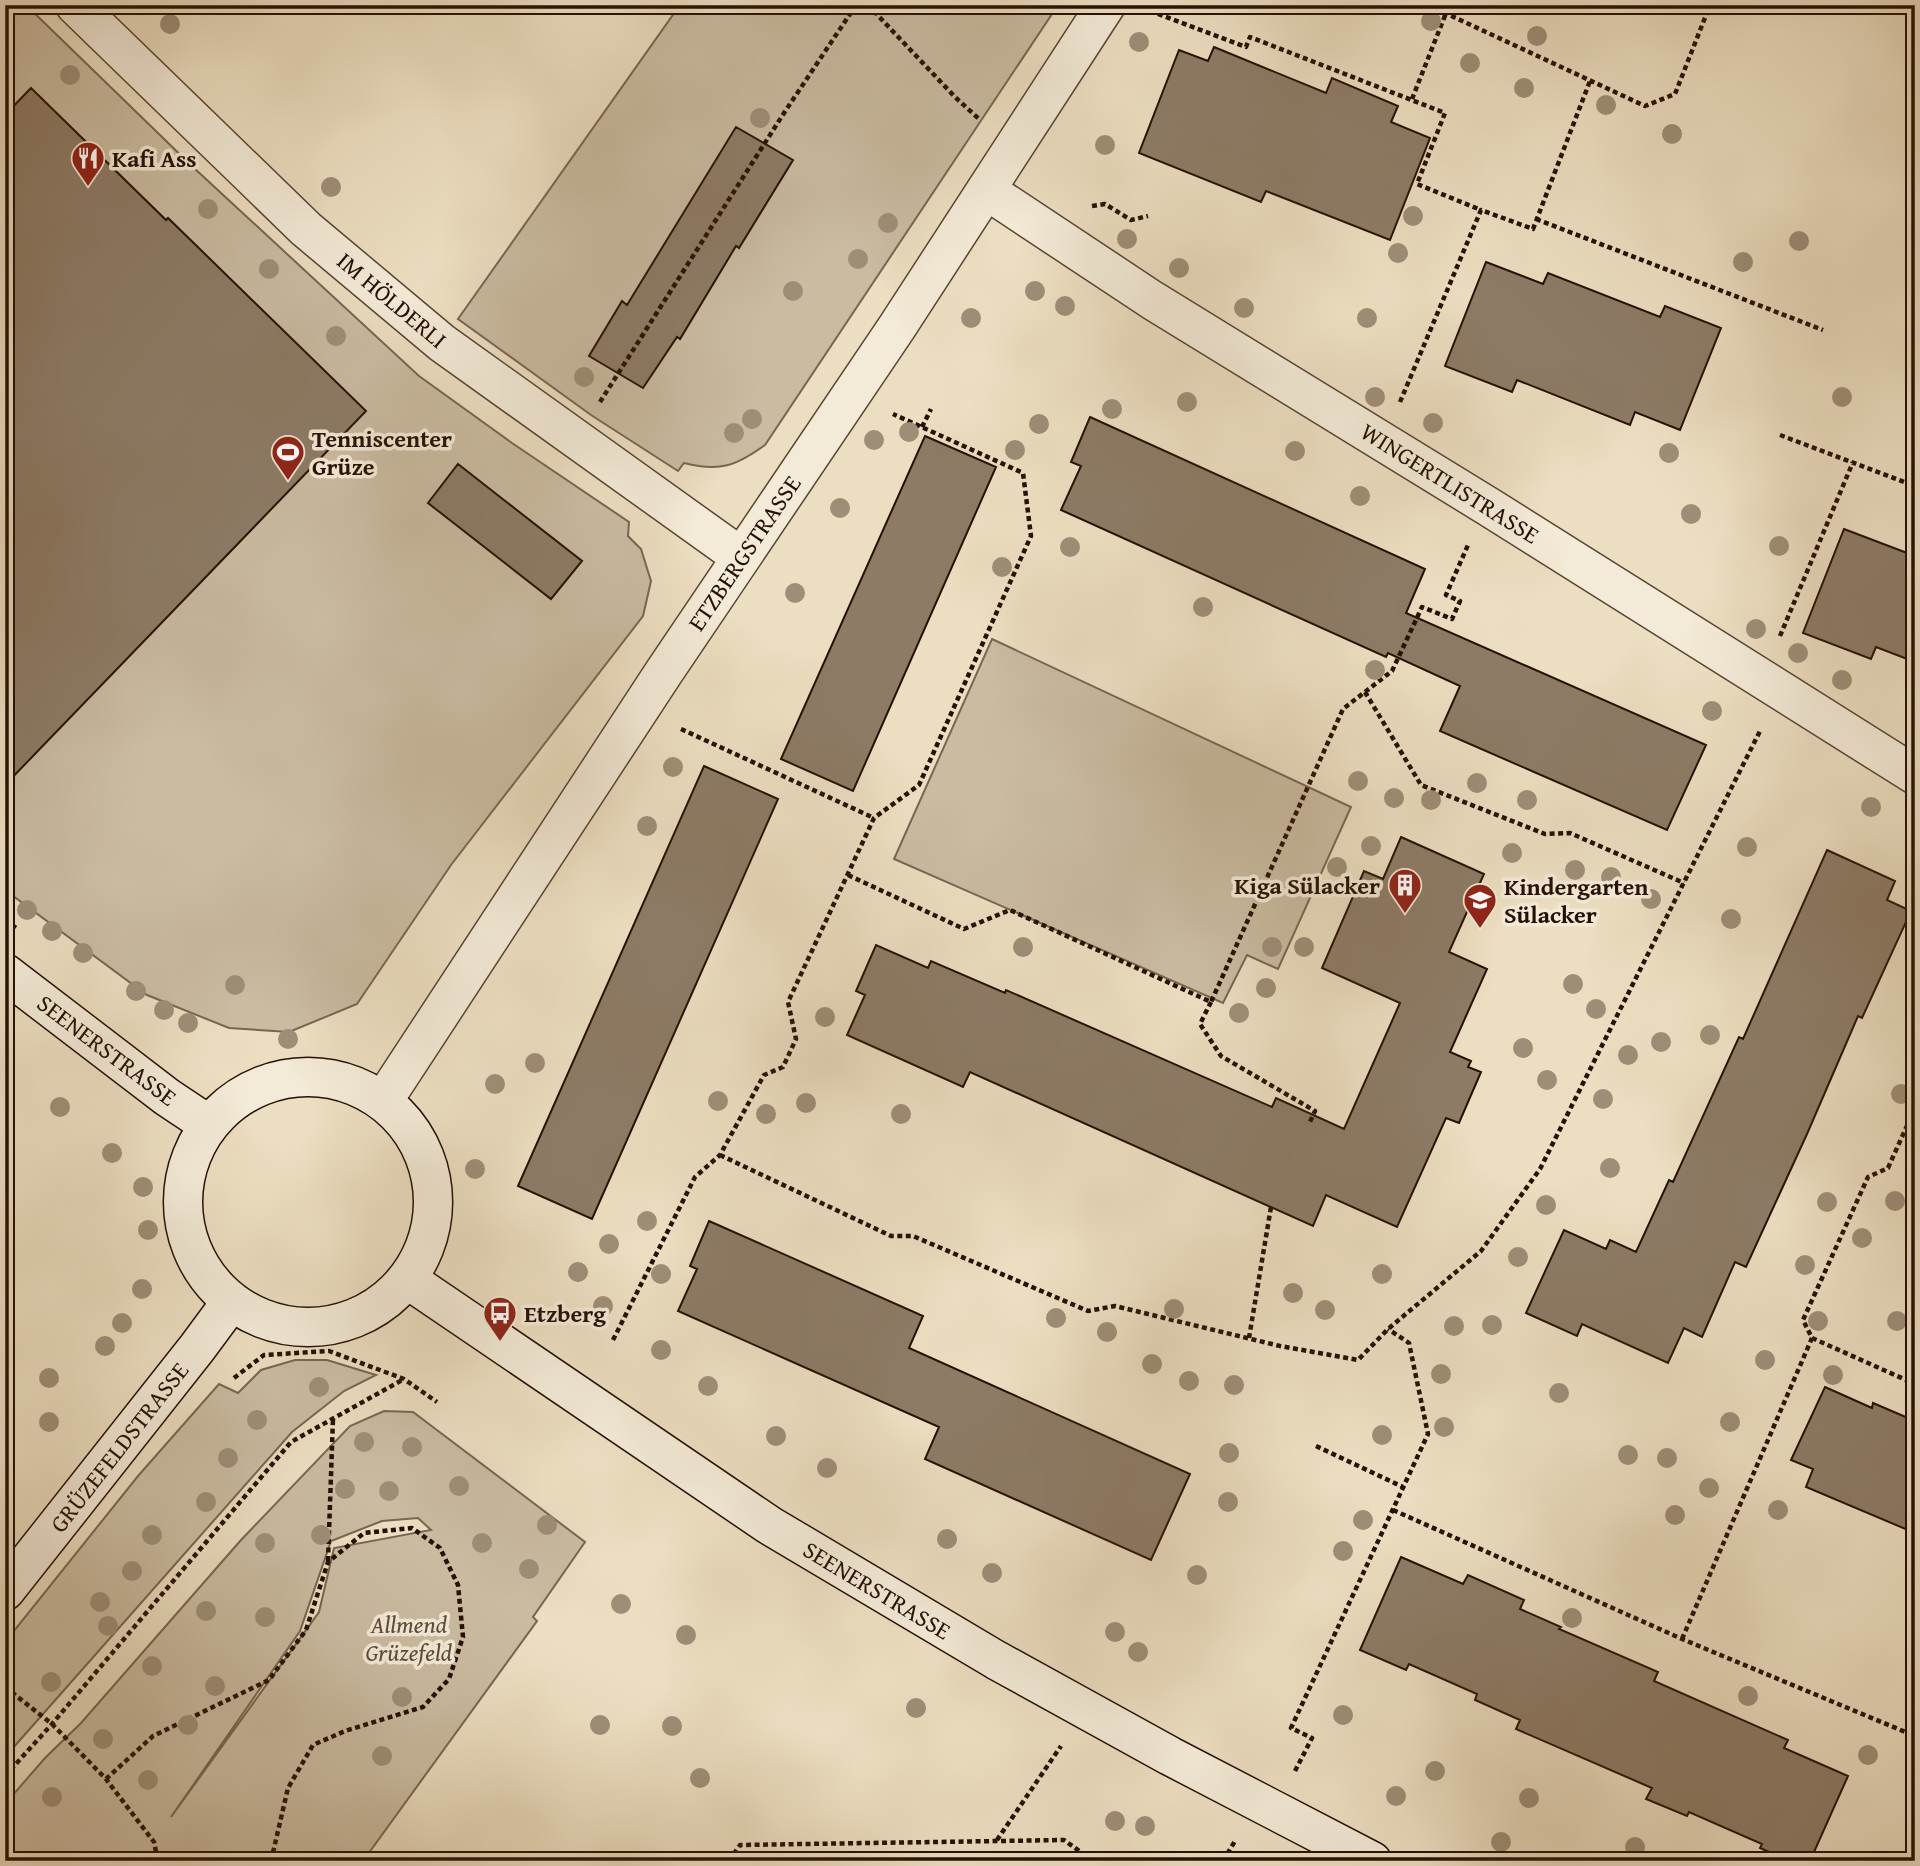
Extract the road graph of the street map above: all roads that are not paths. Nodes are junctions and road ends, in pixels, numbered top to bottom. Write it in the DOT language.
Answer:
graph roads {
  1 [pos="75,5"];
  2 [pos="1106,5"];
  3 [pos="986,190"];
  4 [pos="740,557"];
  5 [pos="1915,775"];
  6 [pos="5,974"];
  7 [pos="383,1101"];
  8 [pos="209,1125"];
  9 [pos="407,1279"];
  10 [pos="231,1302"];
  11 [pos="5,1591"];
  12 [pos="1372,1861"];
  1 -- 4 [label="street, IM HÖLDERLI"];
  2 -- 3 [label="street, ETZBERGSTRASSE"];
  3 -- 4 [label="street, ETZBERGSTRASSE"];
  3 -- 5 [label="street, WINGERTLISTRASSE"];
  4 -- 7 [label="street, ETZBERGSTRASSE"];
  6 -- 8 [label="street, SEENERSTRASSE"];
  7 -- 8 [label="street"];
  7 -- 9 [label="street"];
  8 -- 10 [label="street"];
  9 -- 10 [label="street"];
  9 -- 12 [label="street, SEENERSTRASSE"];
  10 -- 11 [label="street, GRÜZEFELDSTRASSE"];
}
